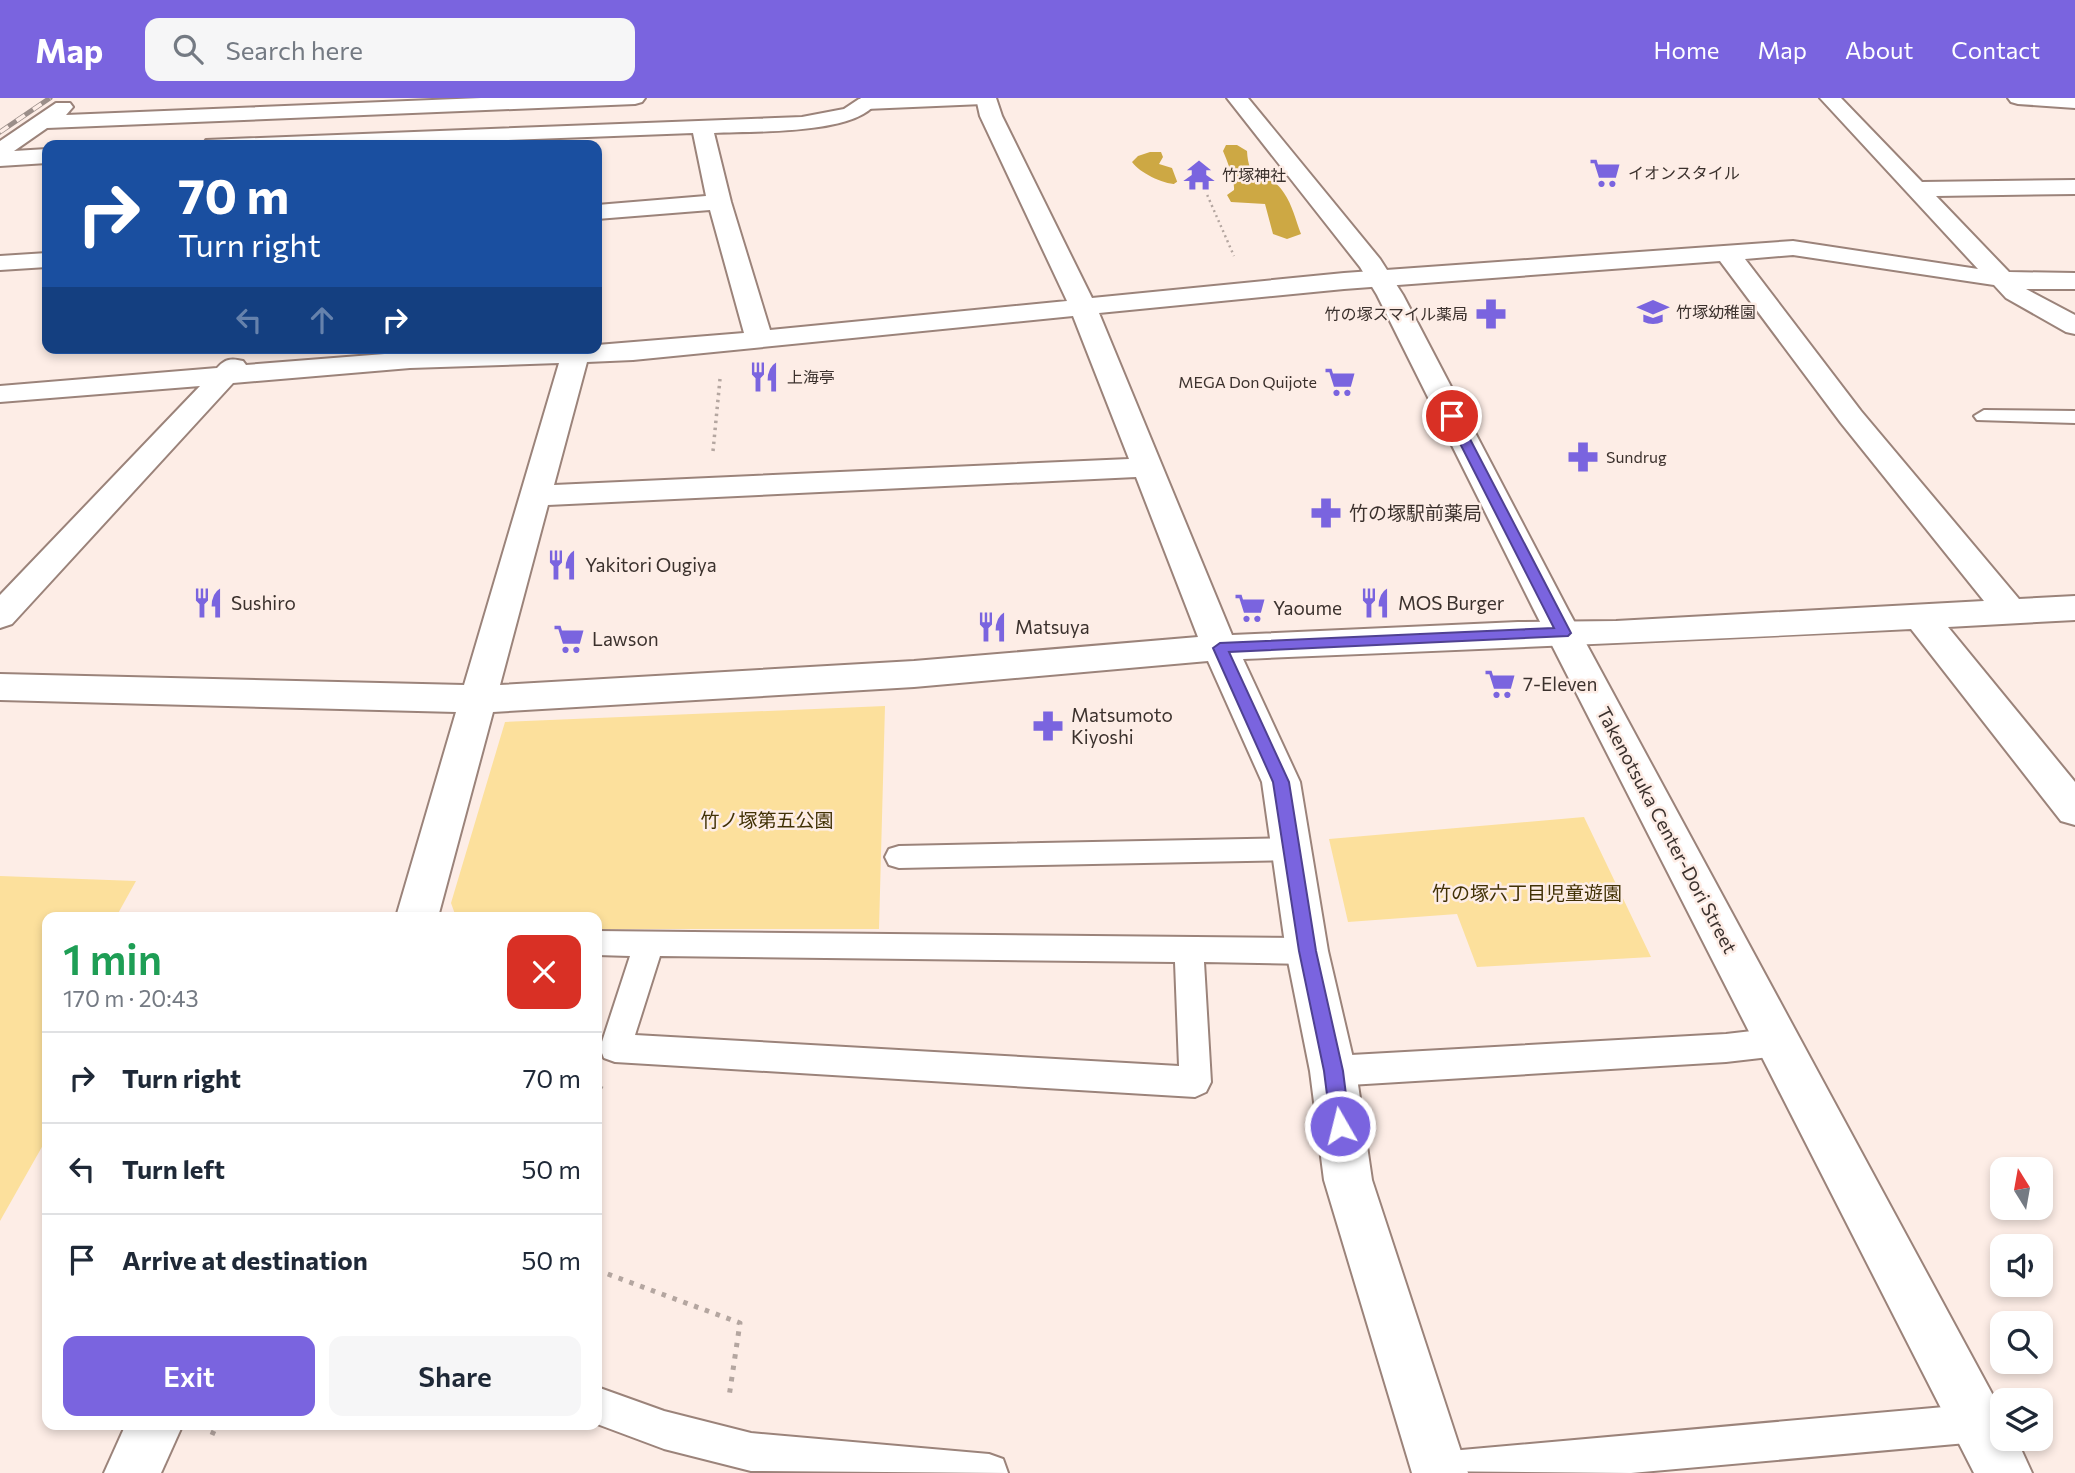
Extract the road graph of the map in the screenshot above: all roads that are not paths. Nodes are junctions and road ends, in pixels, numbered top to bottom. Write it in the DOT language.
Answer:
graph roads {
  1 [pos="76,98"];
  2 [pos="635,98"];
  3 [pos="985,98"];
  4 [pos="1237,98"];
  5 [pos="1830,98"];
  6 [pos="2018,98"];
  7 [pos="863,100"];
  8 [pos="483,101"];
  9 [pos="2075,102"];
  10 [pos="42,122"];
  11 [pos="702,128"];
  12 [pos="446,140"];
  13 [pos="465,140"];
  14 [pos="0,150"];
  15 [pos="42,156"];
  16 [pos="0,159"];
  17 [pos="2075,187"];
  18 [pos="1916,189"];
  19 [pos="719,202"];
  20 [pos="602,212"];
  21 [pos="1728,254"];
  22 [pos="42,260"];
  23 [pos="0,263"];
  24 [pos="1999,278"];
  25 [pos="1380,279"];
  26 [pos="2075,281"];
  27 [pos="1083,307"];
  28 [pos="2075,326"];
  29 [pos="759,339"];
  30 [pos="602,350"];
  31 [pos="244,354"];
  32 [pos="529,354"];
  33 [pos="575,354"];
  34 [pos="224,376"];
  35 [pos="0,394"];
  36 [pos="1984,416"];
  37 [pos="2075,417"];
  38 [pos="1147,467"];
  39 [pos="536,496"];
  40 [pos="2075,608"];
  41 [pos="2010,611"];
  42 [pos="0,616"];
  43 [pos="1920,616"];
  44 [pos="1563,633"];
  45 [pos="1220,648"];
  46 [pos="0,687"];
  47 [pos="479,699"];
  48 [pos="2075,810"];
  49 [pos="1291,849"];
  50 [pos="899,857"];
  51 [pos="418,912"];
  52 [pos="602,943"];
  53 [pos="649,944"];
  54 [pos="1189,949"];
  55 [pos="1307,951"];
  56 [pos="1778,1042"];
  57 [pos="1333,1071"];
  58 [pos="602,1408"];
  59 [pos="1978,1423"];
  60 [pos="153,1430"];
  61 [pos="1439,1472"];
  62 [pos="132,1473"];
  63 [pos="989,1473"];
  64 [pos="2004,1473"];
  1 -- 10 [label="street"];
  2 -- 8 [label="street"];
  3 -- 7 [label="street"];
  3 -- 27 [label="street"];
  4 -- 25 [label="street, Takenotsuka Center-Dori Street"];
  5 -- 18 [label="street"];
  6 -- 9 [label="street"];
  7 -- 11 [label="street"];
  8 -- 10 [label="street"];
  8 -- 12 [label="street"];
  10 -- 14 [label="street"];
  11 -- 13 [label="street"];
  11 -- 19 [label="street"];
  15 -- 16 [label="street"];
  17 -- 18 [label="street"];
  18 -- 24 [label="street"];
  19 -- 20 [label="street"];
  19 -- 29 [label="street"];
  21 -- 24 [label="street"];
  21 -- 25 [label="street"];
  21 -- 41 [label="street"];
  22 -- 23 [label="street"];
  24 -- 26 [label="street"];
  24 -- 28 [label="street"];
  25 -- 27 [label="street"];
  25 -- 44 [label="street, Takenotsuka Center-Dori Street"];
  27 -- 29 [label="street"];
  27 -- 38 [label="street"];
  29 -- 30 [label="street"];
  31 -- 34 [label="street"];
  32 -- 34 [label="street"];
  33 -- 39 [label="street"];
  34 -- 35 [label="street"];
  34 -- 42 [label="street"];
  36 -- 37 [label="lane"];
  38 -- 39 [label="street"];
  38 -- 45 [label="street"];
  39 -- 47 [label="street"];
  40 -- 41 [label="street"];
  41 -- 43 [label="street"];
  43 -- 44 [label="street"];
  43 -- 48 [label="street"];
  44 -- 45 [label="street"];
  44 -- 56 [label="street, Takenotsuka Center-Dori Street"];
  45 -- 47 [label="street"];
  45 -- 49 [label="street"];
  46 -- 47 [label="street"];
  47 -- 51 [label="street"];
  49 -- 50 [label="lane"];
  49 -- 55 [label="street"];
  52 -- 53 [label="lane"];
  53 -- 54 [label="lane"];
  53 -- 54 [label="lane"];
  54 -- 55 [label="lane"];
  55 -- 57 [label="street"];
  56 -- 57 [label="lane"];
  56 -- 59 [label="street, Takenotsuka Center-Dori Street"];
  57 -- 61 [label="street"];
  58 -- 63 [label="lane"];
  59 -- 61 [label="lane"];
  59 -- 64 [label="street, Takenotsuka Center-Dori Street"];
  60 -- 62 [label="street"];
}
